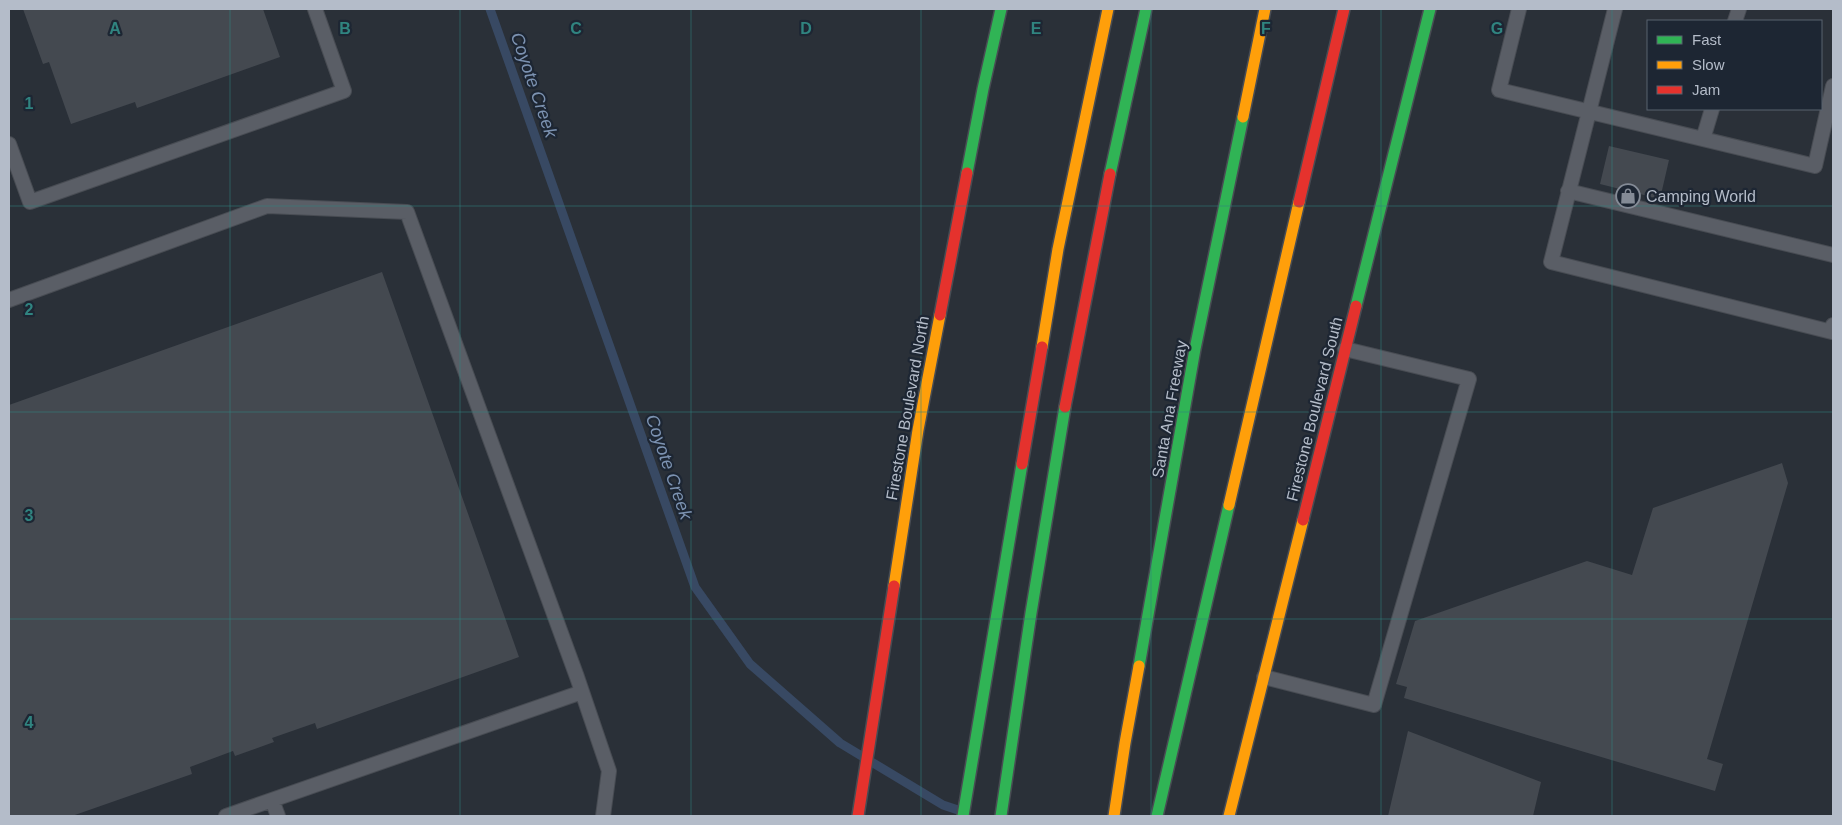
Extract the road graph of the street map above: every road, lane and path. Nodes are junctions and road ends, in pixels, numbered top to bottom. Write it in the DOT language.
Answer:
graph roads {
  1 [pos="315,9"];
  2 [pos="1001,9"];
  3 [pos="1108,9"];
  4 [pos="1146,9"];
  5 [pos="1265,9"];
  6 [pos="1344,9"];
  7 [pos="1430,9"];
  8 [pos="1519,9"];
  9 [pos="1615,9"];
  10 [pos="1833,86"];
  11 [pos="1712,110"];
  12 [pos="1588,111"];
  13 [pos="1703,139"];
  14 [pos="9,144"];
  15 [pos="1568,191"];
  16 [pos="1833,255"];
  17 [pos="9,300"];
  18 [pos="1833,326"];
  19 [pos="1345,349"];
  20 [pos="1264,677"];
  21 [pos="582,692"];
  22 [pos="272,800"];
  23 [pos="226,816"];
  24 [pos="278,816"];
  25 [pos="603,816"];
  26 [pos="858,816"];
  27 [pos="963,816"];
  28 [pos="1001,816"];
  29 [pos="1114,816"];
  30 [pos="1157,816"];
  31 [pos="1228,816"];
  1 -- 14 [label="lane"];
  2 -- 26 [label="main road, Firestone Boulevard North"];
  3 -- 27 [label="main road"];
  4 -- 28 [label="main road"];
  5 -- 29 [label="main road, Santa Ana Freeway"];
  6 -- 30 [label="main road"];
  7 -- 19 [label="main road, Firestone Boulevard South"];
  8 -- 12 [label="lane"];
  9 -- 12 [label="lane"];
  10 -- 13 [label="lane"];
  11 -- 13 [label="lane"];
  12 -- 13 [label="lane"];
  12 -- 15 [label="lane"];
  15 -- 16 [label="lane"];
  15 -- 18 [label="lane"];
  17 -- 21 [label="lane"];
  19 -- 20 [label="main road, Firestone Boulevard South"];
  19 -- 20 [label="lane"];
  20 -- 31 [label="main road, Firestone Boulevard South"];
  21 -- 22 [label="lane"];
  21 -- 25 [label="lane"];
  22 -- 23 [label="lane"];
  22 -- 24 [label="lane"];
}
